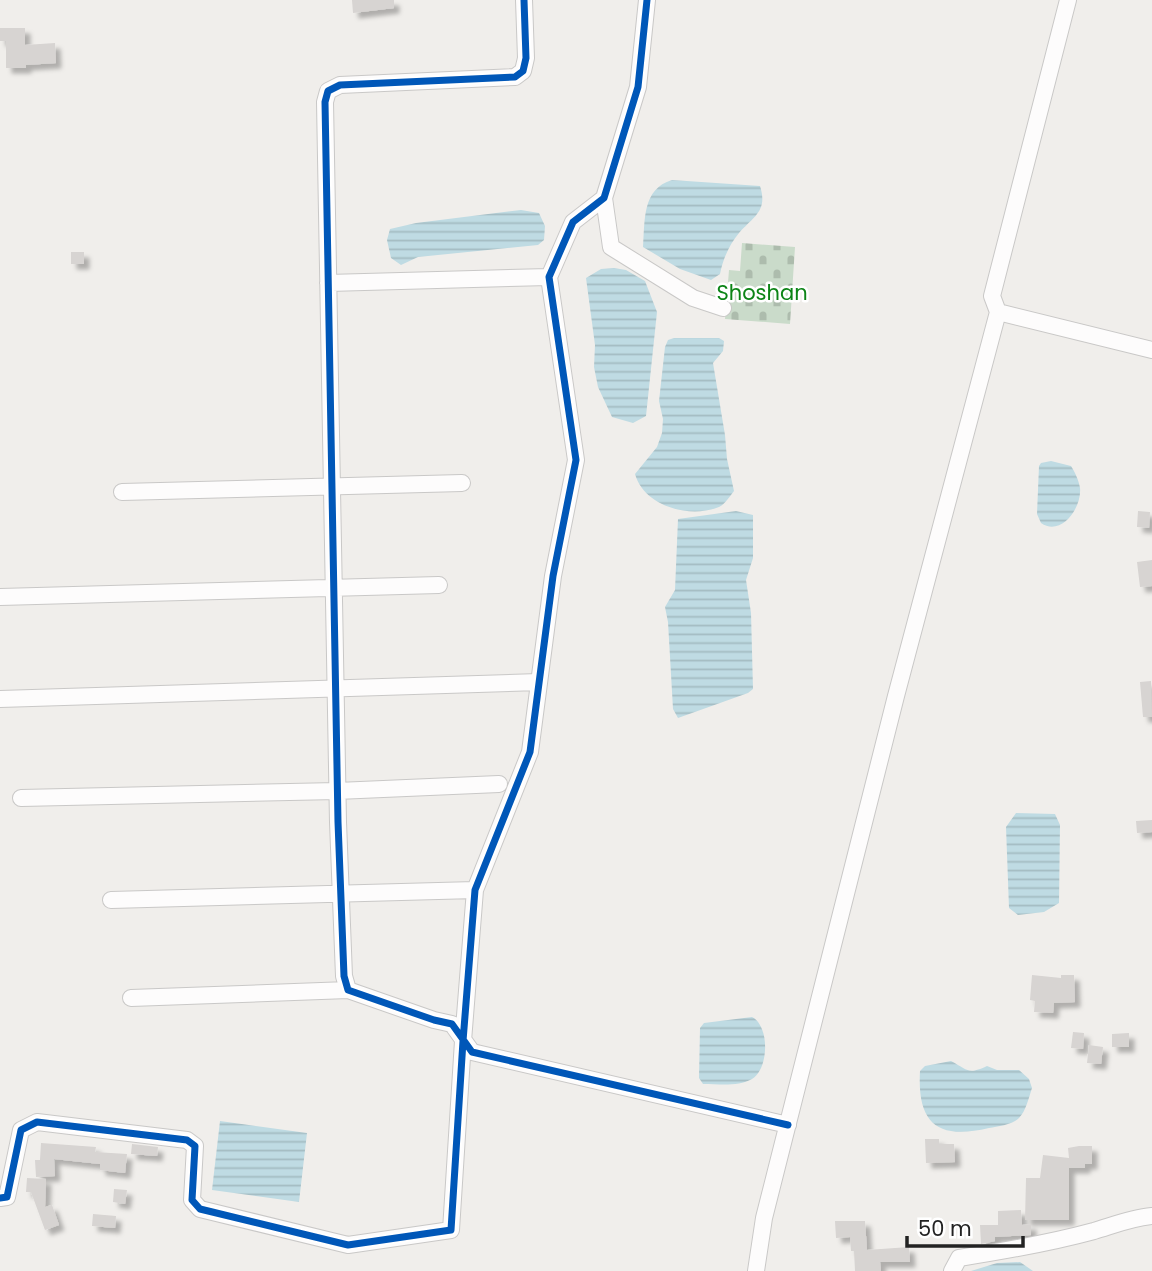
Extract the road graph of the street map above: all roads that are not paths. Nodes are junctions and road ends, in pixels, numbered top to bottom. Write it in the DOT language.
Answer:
graph roads {
  1 [pos="524,0"];
  2 [pos="647,0"];
  3 [pos="1068,0"];
  4 [pos="604,198"];
  5 [pos="550,277"];
  6 [pos="328,284"];
  7 [pos="723,307"];
  8 [pos="998,312"];
  9 [pos="1152,350"];
  10 [pos="462,483"];
  11 [pos="332,486"];
  12 [pos="122,492"];
  13 [pos="439,585"];
  14 [pos="334,588"];
  15 [pos="0,597"];
  16 [pos="539,682"];
  17 [pos="335,689"];
  18 [pos="0,699"];
  19 [pos="499,784"];
  20 [pos="337,792"];
  21 [pos="21,798"];
  22 [pos="475,890"];
  23 [pos="340,893"];
  24 [pos="111,900"];
  25 [pos="348,990"];
  26 [pos="131,998"];
  27 [pos="463,1041"];
  28 [pos="788,1125"];
  29 [pos="0,1198"];
  30 [pos="1152,1216"];
  31 [pos="756,1271"];
  32 [pos="952,1271"];
  1 -- 6 [label="street"];
  2 -- 4 [label="street"];
  3 -- 8 [label="street"];
  4 -- 5 [label="street"];
  4 -- 7 [label="street"];
  5 -- 6 [label="street"];
  5 -- 16 [label="street"];
  6 -- 11 [label="street"];
  8 -- 9 [label="street"];
  8 -- 28 [label="street"];
  10 -- 11 [label="street"];
  11 -- 12 [label="street"];
  11 -- 14 [label="street"];
  13 -- 14 [label="street"];
  14 -- 15 [label="street"];
  14 -- 17 [label="street"];
  16 -- 17 [label="street"];
  16 -- 22 [label="street"];
  17 -- 18 [label="street"];
  17 -- 20 [label="street"];
  19 -- 20 [label="street"];
  20 -- 21 [label="street"];
  20 -- 23 [label="street"];
  22 -- 23 [label="street"];
  22 -- 27 [label="street"];
  23 -- 24 [label="street"];
  23 -- 25 [label="street"];
  25 -- 26 [label="street"];
  25 -- 27 [label="street"];
  27 -- 28 [label="street"];
  27 -- 29 [label="street"];
  28 -- 31 [label="street"];
  30 -- 32 [label="street"];
}
